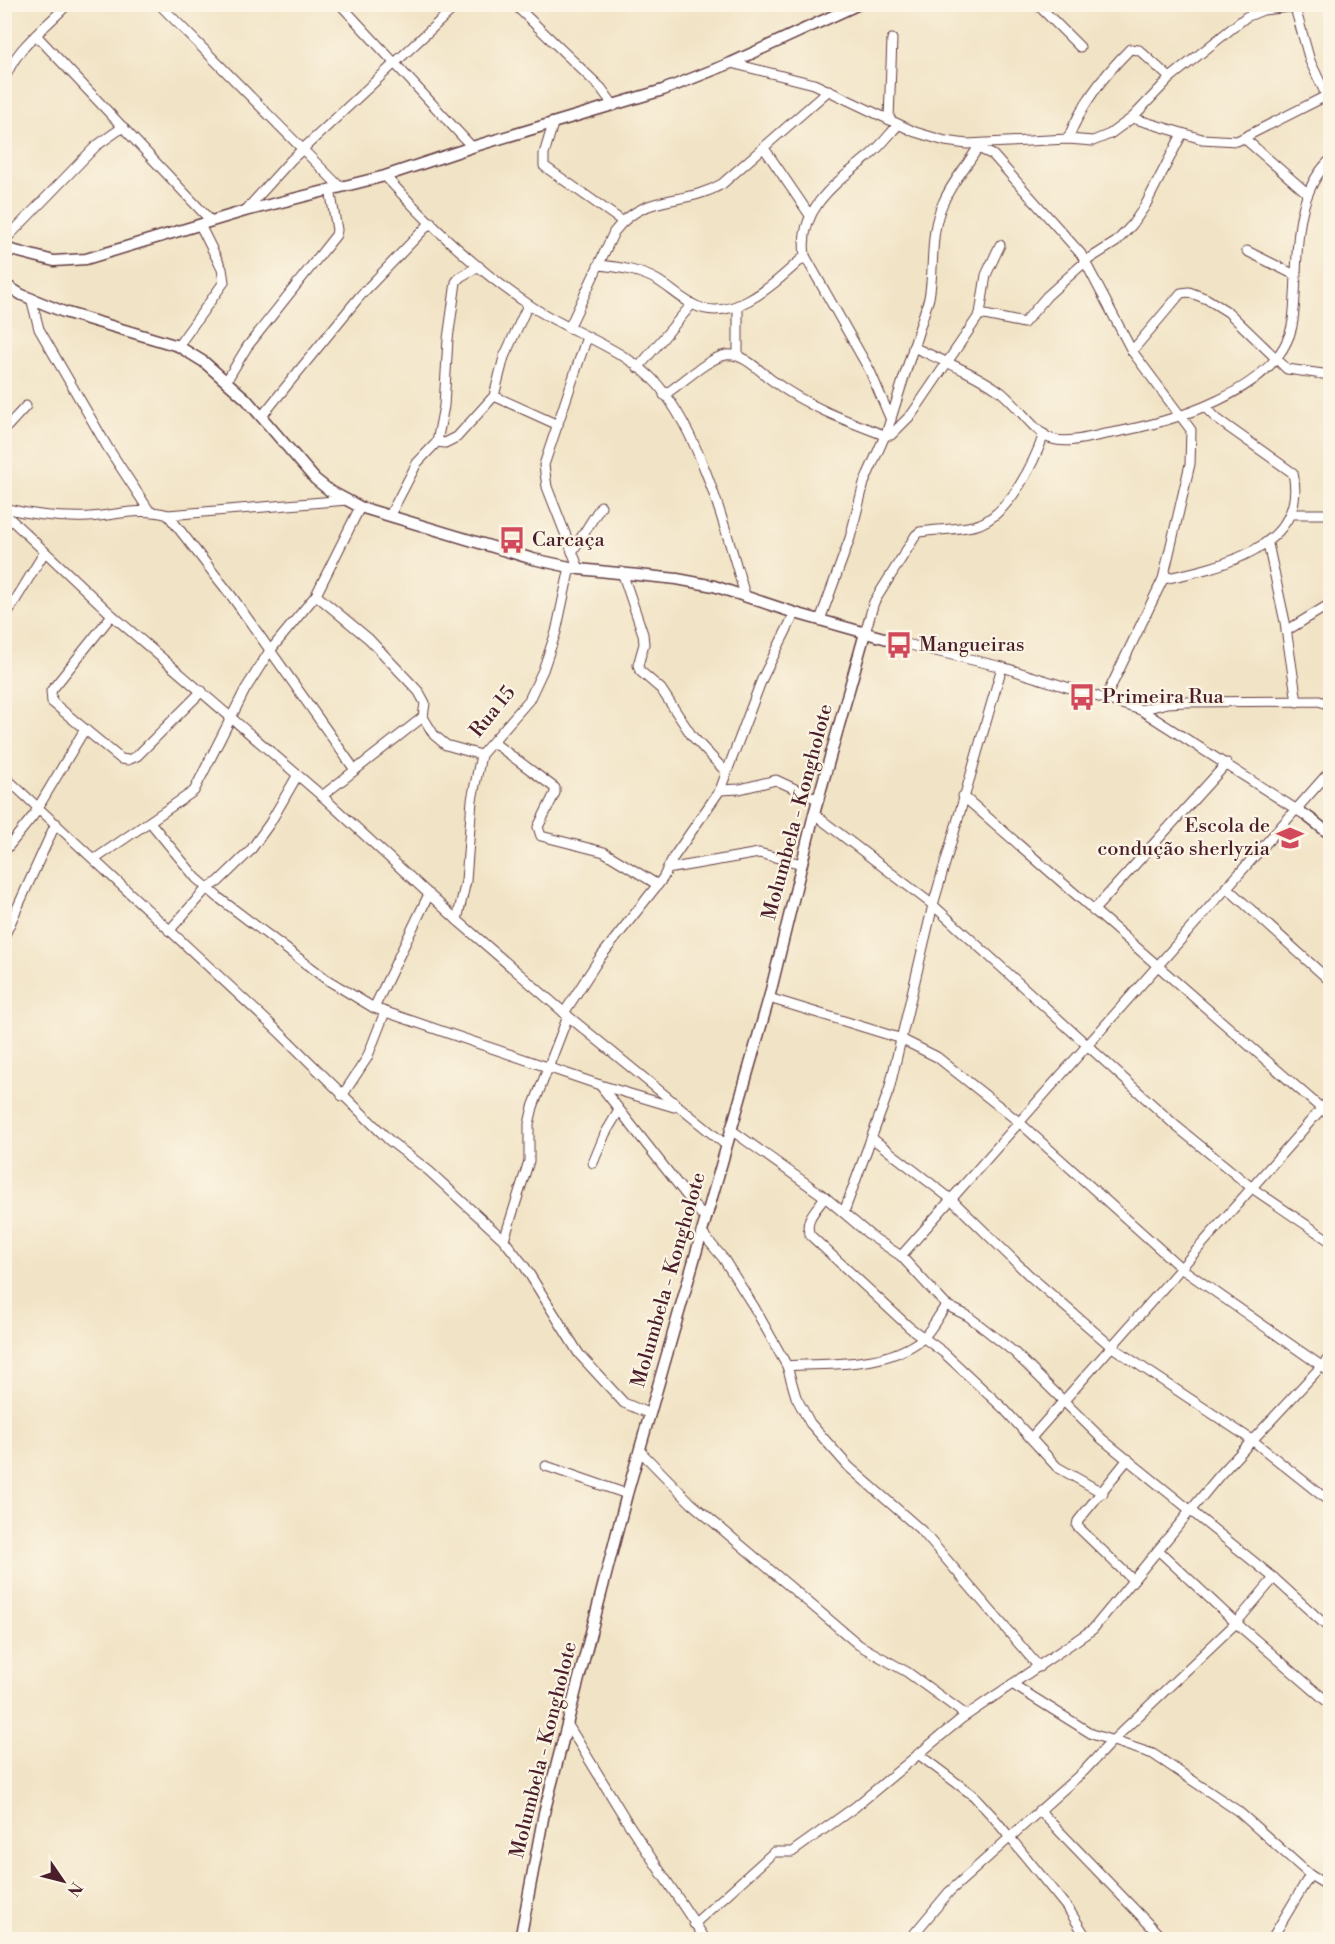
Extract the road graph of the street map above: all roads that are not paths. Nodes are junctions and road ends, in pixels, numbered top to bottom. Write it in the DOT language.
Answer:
graph roads {
  1 [pos="68,4"];
  2 [pos="159,4"];
  3 [pos="340,4"];
  4 [pos="458,4"];
  5 [pos="514,4"];
  6 [pos="859,4"];
  7 [pos="1037,4"];
  8 [pos="1320,4"];
  9 [pos="1294,6"];
  10 [pos="36,35"];
  11 [pos="892,39"];
  12 [pos="1080,47"];
  13 [pos="394,62"];
  14 [pos="731,63"];
  15 [pos="1170,78"];
  16 [pos="4,81"];
  17 [pos="830,90"];
  18 [pos="1328,100"];
  19 [pos="614,106"];
  20 [pos="889,118"];
  21 [pos="1132,118"];
  22 [pos="553,124"];
  23 [pos="898,125"];
  24 [pos="123,127"];
  25 [pos="1182,134"];
  26 [pos="1244,138"];
  27 [pos="1068,139"];
  28 [pos="979,146"];
  29 [pos="472,147"];
  30 [pos="764,148"];
  31 [pos="302,150"];
  32 [pos="1330,160"];
  33 [pos="385,176"];
  34 [pos="335,188"];
  35 [pos="1307,193"];
  36 [pos="245,211"];
  37 [pos="809,214"];
  38 [pos="622,221"];
  39 [pos="430,222"];
  40 [pos="206,223"];
  41 [pos="4,240"];
  42 [pos="1000,245"];
  43 [pos="4,248"];
  44 [pos="1247,251"];
  45 [pos="805,256"];
  46 [pos="1086,261"];
  47 [pos="599,265"];
  48 [pos="479,266"];
  49 [pos="1295,275"];
  50 [pos="7,287"];
  51 [pos="31,298"];
  52 [pos="692,304"];
  53 [pos="528,305"];
  54 [pos="738,305"];
  55 [pos="980,314"];
  56 [pos="569,328"];
  57 [pos="587,337"];
  58 [pos="178,346"];
  59 [pos="913,347"];
  60 [pos="1132,351"];
  61 [pos="738,355"];
  62 [pos="1276,360"];
  63 [pos="948,363"];
  64 [pos="639,368"];
  65 [pos="1330,375"];
  66 [pos="227,380"];
  67 [pos="664,395"];
  68 [pos="494,396"];
  69 [pos="26,406"];
  70 [pos="1205,407"];
  71 [pos="1180,414"];
  72 [pos="262,416"];
  73 [pos="891,420"];
  74 [pos="558,425"];
  75 [pos="4,430"];
  76 [pos="1044,434"];
  77 [pos="884,435"];
  78 [pos="437,442"];
  79 [pos="347,500"];
  80 [pos="601,506"];
  81 [pos="360,507"];
  82 [pos="4,508"];
  83 [pos="148,510"];
  84 [pos="4,513"];
  85 [pos="1291,514"];
  86 [pos="1330,514"];
  87 [pos="168,515"];
  88 [pos="390,515"];
  89 [pos="1268,544"];
  90 [pos="573,552"];
  91 [pos="44,553"];
  92 [pos="574,568"];
  93 [pos="622,572"];
  94 [pos="1163,579"];
  95 [pos="316,595"];
  96 [pos="745,595"];
  97 [pos="1330,604"];
  98 [pos="795,613"];
  99 [pos="112,615"];
  100 [pos="4,620"];
  101 [pos="820,620"];
  102 [pos="1286,632"];
  103 [pos="865,633"];
  104 [pos="898,642"];
  105 [pos="269,652"];
  106 [pos="1002,667"];
  107 [pos="202,691"];
  108 [pos="1106,698"];
  109 [pos="1298,702"];
  110 [pos="1330,705"];
  111 [pos="1141,710"];
  112 [pos="230,716"];
  113 [pos="423,717"];
  114 [pos="85,729"];
  115 [pos="494,742"];
  116 [pos="481,755"];
  117 [pos="1227,763"];
  118 [pos="356,770"];
  119 [pos="1330,771"];
  120 [pos="726,772"];
  121 [pos="4,776"];
  122 [pos="297,776"];
  123 [pos="720,790"];
  124 [pos="322,796"];
  125 [pos="963,796"];
  126 [pos="819,800"];
  127 [pos="37,807"];
  128 [pos="1297,809"];
  129 [pos="814,814"];
  130 [pos="1308,817"];
  131 [pos="150,822"];
  132 [pos="56,823"];
  133 [pos="1330,834"];
  134 [pos="4,852"];
  135 [pos="95,859"];
  136 [pos="802,864"];
  137 [pos="667,869"];
  138 [pos="658,885"];
  139 [pos="1226,887"];
  140 [pos="207,888"];
  141 [pos="429,894"];
  142 [pos="933,905"];
  143 [pos="1093,911"];
  144 [pos="457,920"];
  145 [pos="169,931"];
  146 [pos="4,937"];
  147 [pos="1156,966"];
  148 [pos="1330,981"];
  149 [pos="769,998"];
  150 [pos="374,1008"];
  151 [pos="385,1012"];
  152 [pos="566,1015"];
  153 [pos="899,1038"];
  154 [pos="1086,1046"];
  155 [pos="550,1066"];
  156 [pos="600,1085"];
  157 [pos="342,1096"];
  158 [pos="1330,1099"];
  159 [pos="679,1108"];
  160 [pos="1321,1110"];
  161 [pos="618,1112"];
  162 [pos="1330,1116"];
  163 [pos="1019,1122"];
  164 [pos="730,1130"];
  165 [pos="873,1139"];
  166 [pos="726,1145"];
  167 [pos="593,1163"];
  168 [pos="1251,1188"];
  169 [pos="825,1197"];
  170 [pos="951,1199"];
  171 [pos="844,1212"];
  172 [pos="705,1219"];
  173 [pos="701,1232"];
  174 [pos="504,1240"];
  175 [pos="1330,1241"];
  176 [pos="901,1256"];
  177 [pos="1181,1268"];
  178 [pos="946,1305"];
  179 [pos="922,1339"];
  180 [pos="1112,1347"];
  181 [pos="1330,1357"];
  182 [pos="787,1366"];
  183 [pos="1327,1369"];
  184 [pos="1064,1401"];
  185 [pos="650,1414"];
  186 [pos="1031,1438"];
  187 [pos="1252,1440"];
  188 [pos="640,1451"];
  189 [pos="1128,1459"];
  190 [pos="546,1466"];
  191 [pos="1103,1493"];
  192 [pos="627,1494"];
  193 [pos="1330,1502"];
  194 [pos="1190,1511"];
  195 [pos="1158,1550"];
  196 [pos="1274,1578"];
  197 [pos="1133,1580"];
  198 [pos="1236,1623"];
  199 [pos="1330,1629"];
  200 [pos="1038,1666"];
  201 [pos="1012,1684"];
  202 [pos="1330,1704"];
  203 [pos="966,1715"];
  204 [pos="568,1725"];
  205 [pos="1111,1742"];
  206 [pos="918,1754"];
  207 [pos="1040,1810"];
  208 [pos="1009,1838"];
  209 [pos="1310,1875"];
  210 [pos="1330,1887"];
  211 [pos="693,1924"];
  212 [pos="520,1940"];
  213 [pos="706,1940"];
  214 [pos="909,1940"];
  215 [pos="1088,1940"];
  216 [pos="1164,1940"];
  217 [pos="1270,1940"];
  1 -- 10 [label="street"];
  2 -- 31 [label="street"];
  3 -- 13 [label="street"];
  4 -- 13 [label="street"];
  5 -- 19 [label="street"];
  6 -- 14 [label="street"];
  7 -- 12 [label="street"];
  8 -- 9 [label="street"];
  9 -- 15 [label="street"];
  9 -- 18 [label="street"];
  10 -- 16 [label="street"];
  10 -- 24 [label="street"];
  11 -- 20 [label="street"];
  13 -- 29 [label="street"];
  13 -- 31 [label="street"];
  14 -- 17 [label="street"];
  14 -- 19 [label="street"];
  15 -- 21 [label="street"];
  15 -- 27 [label="street"];
  17 -- 20 [label="street"];
  17 -- 30 [label="street"];
  18 -- 26 [label="street"];
  19 -- 22 [label="street"];
  20 -- 23 [label="street"];
  21 -- 25 [label="street"];
  21 -- 27 [label="street"];
  22 -- 29 [label="street"];
  22 -- 38 [label="street"];
  23 -- 28 [label="street"];
  23 -- 37 [label="street"];
  24 -- 40 [label="street"];
  24 -- 41 [label="street"];
  25 -- 26 [label="street"];
  25 -- 46 [label="street"];
  26 -- 35 [label="street"];
  27 -- 28 [label="street"];
  28 -- 46 [label="street"];
  28 -- 59 [label="street"];
  29 -- 33 [label="street"];
  30 -- 37 [label="street"];
  30 -- 38 [label="street"];
  31 -- 34 [label="street"];
  31 -- 36 [label="street"];
  32 -- 35 [label="street"];
  33 -- 34 [label="street"];
  33 -- 39 [label="street"];
  34 -- 36 [label="street"];
  34 -- 66 [label="street"];
  35 -- 49 [label="street"];
  36 -- 40 [label="street"];
  37 -- 45 [label="street"];
  38 -- 47 [label="street"];
  39 -- 48 [label="street"];
  39 -- 72 [label="street"];
  40 -- 43 [label="street"];
  40 -- 58 [label="street"];
  42 -- 55 [label="street"];
  44 -- 49 [label="street"];
  45 -- 54 [label="street"];
  45 -- 73 [label="street"];
  46 -- 55 [label="street"];
  46 -- 60 [label="street"];
  47 -- 52 [label="street"];
  47 -- 56 [label="street"];
  48 -- 53 [label="street"];
  48 -- 78 [label="street"];
  49 -- 62 [label="street"];
  50 -- 51 [label="street"];
  51 -- 58 [label="street"];
  51 -- 83 [label="street"];
  52 -- 54 [label="street"];
  52 -- 64 [label="street"];
  53 -- 56 [label="street"];
  53 -- 68 [label="street"];
  54 -- 61 [label="street"];
  55 -- 63 [label="street"];
  56 -- 57 [label="street"];
  57 -- 64 [label="street"];
  57 -- 74 [label="street"];
  58 -- 66 [label="street"];
  59 -- 63 [label="street"];
  59 -- 73 [label="street"];
  60 -- 62 [label="street"];
  60 -- 71 [label="street"];
  61 -- 67 [label="street"];
  61 -- 77 [label="street"];
  62 -- 65 [label="street"];
  62 -- 70 [label="street"];
  63 -- 76 [label="street"];
  63 -- 77 [label="street"];
  64 -- 67 [label="street"];
  66 -- 72 [label="street"];
  67 -- 96 [label="street"];
  68 -- 74 [label="street"];
  68 -- 78 [label="street"];
  69 -- 75 [label="street"];
  70 -- 71 [label="street"];
  70 -- 85 [label="street"];
  71 -- 76 [label="street"];
  71 -- 94 [label="street"];
  72 -- 79 [label="street"];
  73 -- 77 [label="street"];
  74 -- 90 [label="street"];
  76 -- 103 [label="street"];
  77 -- 101 [label="street"];
  78 -- 88 [label="street"];
  79 -- 81 [label="street"];
  79 -- 87 [label="street"];
  80 -- 90 [label="street"];
  81 -- 88 [label="street"];
  81 -- 95 [label="street"];
  82 -- 83 [label="street"];
  83 -- 87 [label="street"];
  84 -- 91 [label="street"];
  85 -- 86 [label="street"];
  85 -- 89 [label="street"];
  87 -- 105 [label="street"];
  88 -- 92 [label="street"];
  89 -- 94 [label="street"];
  89 -- 102 [label="street"];
  90 -- 92 [label="street"];
  91 -- 99 [label="street"];
  91 -- 100 [label="street"];
  92 -- 93 [label="street"];
  92 -- 115 [label="street, Rua 15"];
  93 -- 96 [label="street"];
  93 -- 120 [label="street"];
  94 -- 108 [label="street"];
  95 -- 105 [label="street"];
  95 -- 113 [label="street"];
  96 -- 98 [label="street"];
  97 -- 102 [label="street"];
  98 -- 101 [label="street"];
  98 -- 120 [label="street"];
  99 -- 107 [label="street"];
  99 -- 114 [label="street"];
  101 -- 103 [label="street"];
  102 -- 109 [label="street"];
  103 -- 104 [label="street"];
  103 -- 126 [label="street, Molumbela - Kongholote"];
  104 -- 106 [label="street"];
  105 -- 112 [label="street"];
  105 -- 118 [label="street"];
  106 -- 108 [label="street"];
  106 -- 125 [label="street"];
  107 -- 112 [label="street"];
  107 -- 114 [label="street"];
  108 -- 111 [label="street"];
  109 -- 110 [label="street"];
  109 -- 111 [label="street"];
  111 -- 117 [label="street"];
  112 -- 122 [label="street"];
  112 -- 131 [label="street"];
  113 -- 116 [label="street"];
  113 -- 118 [label="street"];
  114 -- 127 [label="street"];
  115 -- 116 [label="street, Rua 15"];
  115 -- 138 [label="street"];
  116 -- 144 [label="street, Rua 15"];
  117 -- 128 [label="street"];
  117 -- 143 [label="street"];
  118 -- 124 [label="street"];
  119 -- 128 [label="street"];
  120 -- 123 [label="street"];
  121 -- 127 [label="street"];
  122 -- 124 [label="street"];
  122 -- 140 [label="street"];
  123 -- 126 [label="street"];
  123 -- 137 [label="street"];
  124 -- 141 [label="street"];
  125 -- 142 [label="street"];
  125 -- 143 [label="street"];
  126 -- 129 [label="street, Molumbela - Kongholote"];
  127 -- 132 [label="street"];
  127 -- 134 [label="street"];
  128 -- 130 [label="street"];
  128 -- 139 [label="street"];
  129 -- 136 [label="street, Molumbela - Kongholote"];
  129 -- 142 [label="street"];
  130 -- 133 [label="street"];
  131 -- 135 [label="street"];
  131 -- 140 [label="street"];
  132 -- 135 [label="street"];
  132 -- 146 [label="street"];
  135 -- 145 [label="street"];
  136 -- 137 [label="street"];
  136 -- 149 [label="street, Molumbela - Kongholote"];
  137 -- 138 [label="street"];
  138 -- 152 [label="street"];
  139 -- 147 [label="street"];
  139 -- 148 [label="street"];
  140 -- 145 [label="street"];
  140 -- 150 [label="street"];
  141 -- 144 [label="street"];
  141 -- 150 [label="street"];
  142 -- 153 [label="street"];
  142 -- 154 [label="street"];
  143 -- 147 [label="street"];
  144 -- 152 [label="street"];
  145 -- 157 [label="street"];
  147 -- 154 [label="street"];
  147 -- 160 [label="street"];
  149 -- 153 [label="street"];
  149 -- 164 [label="street, Molumbela - Kongholote"];
  150 -- 151 [label="street"];
  151 -- 155 [label="street"];
  151 -- 157 [label="street"];
  152 -- 155 [label="street"];
  152 -- 159 [label="street"];
  153 -- 163 [label="street"];
  153 -- 165 [label="street"];
  154 -- 163 [label="street"];
  154 -- 168 [label="street"];
  155 -- 156 [label="street"];
  155 -- 174 [label="street"];
  156 -- 159 [label="street"];
  156 -- 161 [label="street"];
  157 -- 174 [label="street"];
  158 -- 160 [label="street"];
  159 -- 166 [label="street"];
  160 -- 162 [label="street"];
  160 -- 168 [label="street"];
  161 -- 167 [label="street"];
  161 -- 172 [label="street"];
  163 -- 170 [label="street"];
  163 -- 177 [label="street"];
  164 -- 166 [label="street, Molumbela - Kongholote"];
  164 -- 169 [label="street"];
  165 -- 170 [label="street"];
  165 -- 171 [label="street"];
  166 -- 172 [label="street, Molumbela - Kongholote"];
  168 -- 175 [label="street"];
  168 -- 177 [label="street"];
  169 -- 171 [label="street"];
  169 -- 179 [label="street"];
  170 -- 176 [label="street"];
  170 -- 180 [label="street"];
  171 -- 176 [label="street"];
  172 -- 173 [label="street, Molumbela - Kongholote"];
  173 -- 182 [label="street"];
  173 -- 185 [label="street, Molumbela - Kongholote"];
  174 -- 185 [label="street"];
  176 -- 178 [label="street"];
  177 -- 180 [label="street"];
  177 -- 183 [label="street"];
  178 -- 179 [label="street"];
  178 -- 184 [label="street"];
  179 -- 182 [label="street"];
  179 -- 186 [label="street"];
  180 -- 184 [label="street"];
  180 -- 187 [label="street"];
  181 -- 183 [label="street"];
  182 -- 200 [label="street"];
  183 -- 187 [label="street"];
  184 -- 186 [label="street"];
  184 -- 189 [label="street"];
  185 -- 188 [label="street, Molumbela - Kongholote"];
  186 -- 191 [label="street"];
  187 -- 193 [label="street"];
  187 -- 194 [label="street"];
  188 -- 192 [label="street, Molumbela - Kongholote"];
  188 -- 203 [label="street"];
  189 -- 191 [label="street"];
  189 -- 194 [label="street"];
  190 -- 192 [label="street"];
  191 -- 197 [label="street"];
  192 -- 204 [label="street, Molumbela - Kongholote"];
  194 -- 195 [label="street"];
  194 -- 196 [label="street"];
  195 -- 197 [label="street"];
  195 -- 198 [label="street"];
  196 -- 198 [label="street"];
  196 -- 199 [label="street"];
  197 -- 200 [label="street"];
  198 -- 202 [label="street"];
  198 -- 205 [label="street"];
  200 -- 201 [label="street"];
  201 -- 203 [label="street"];
  201 -- 205 [label="street"];
  203 -- 206 [label="street"];
  204 -- 211 [label="street"];
  204 -- 212 [label="street, Molumbela - Kongholote"];
  205 -- 207 [label="street"];
  205 -- 209 [label="street"];
  206 -- 208 [label="street"];
  206 -- 211 [label="street"];
  207 -- 208 [label="street"];
  207 -- 216 [label="street"];
  208 -- 214 [label="street"];
  208 -- 215 [label="street"];
  209 -- 210 [label="street"];
  209 -- 217 [label="street"];
  211 -- 213 [label="street"];
}
